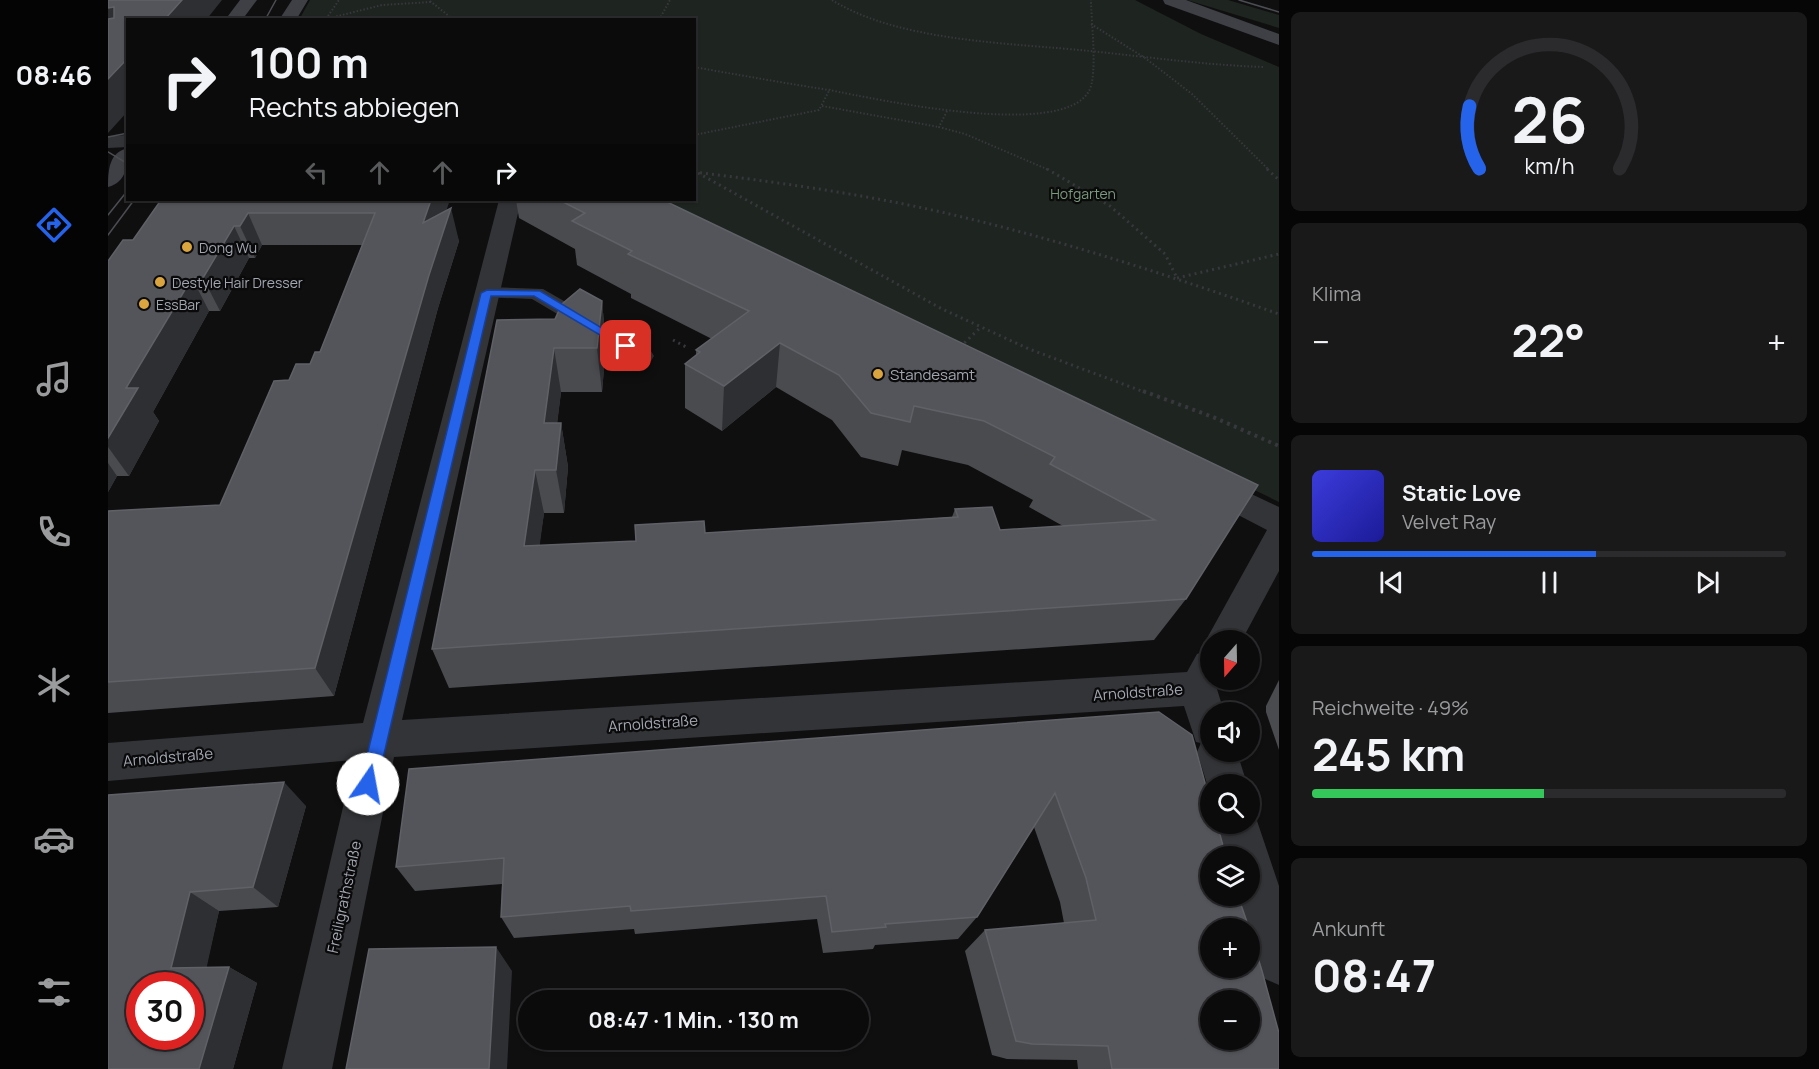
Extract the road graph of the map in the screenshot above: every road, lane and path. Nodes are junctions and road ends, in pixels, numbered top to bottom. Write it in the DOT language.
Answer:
graph roads {
  1 [pos="249,0"];
  2 [pos="300,0"];
  3 [pos="339,0"];
  4 [pos="670,0"];
  5 [pos="832,0"];
  6 [pos="1091,0"];
  7 [pos="1171,0"];
  8 [pos="1176,0"];
  9 [pos="430,1"];
  10 [pos="235,18"];
  11 [pos="288,18"];
  12 [pos="327,18"];
  13 [pos="330,18"];
  14 [pos="451,18"];
  15 [pos="660,18"];
  16 [pos="1091,24"];
  17 [pos="1279,32"];
  18 [pos="1279,40"];
  19 [pos="1091,51"];
  20 [pos="1145,58"];
  21 [pos="696,67"];
  22 [pos="1270,67"];
  23 [pos="830,89"];
  24 [pos="822,106"];
  25 [pos="947,111"];
  26 [pos="939,127"];
  27 [pos="696,135"];
  28 [pos="126,141"];
  29 [pos="108,142"];
  30 [pos="126,157"];
  31 [pos="696,172"];
  32 [pos="116,173"];
  33 [pos="1279,180"];
  34 [pos="510,201"];
  35 [pos="1279,254"];
  36 [pos="1177,278"];
  37 [pos="487,293"];
  38 [pos="1279,314"];
  39 [pos="981,327"];
  40 [pos="956,351"];
  41 [pos="644,356"];
  42 [pos="1279,446"];
  43 [pos="1179,471"];
  44 [pos="1279,521"];
  45 [pos="1279,539"];
  46 [pos="1229,630"];
  47 [pos="1200,677"];
  48 [pos="378,740"];
  49 [pos="108,762"];
  50 [pos="1260,896"];
  51 [pos="1279,962"];
  52 [pos="307,1069"];
  1 -- 10 [label="main road"];
  2 -- 11 [label="main road"];
  3 -- 12 [label="path"];
  4 -- 15 [label="path"];
  5 -- 19 [label="path"];
  6 -- 16 [label="path"];
  7 -- 18 [label="main road"];
  8 -- 17 [label="main road"];
  9 -- 13 [label="path"];
  9 -- 14 [label="path"];
  16 -- 19 [label="path"];
  16 -- 20 [label="path"];
  19 -- 20 [label="path"];
  19 -- 25 [label="path"];
  20 -- 22 [label="path"];
  20 -- 33 [label="path"];
  21 -- 23 [label="path"];
  23 -- 24 [label="path"];
  23 -- 25 [label="path"];
  24 -- 26 [label="path"];
  24 -- 27 [label="path"];
  25 -- 26 [label="path"];
  26 -- 36 [label="path"];
  28 -- 29 [label="street"];
  30 -- 32 [label="main road"];
  31 -- 36 [label="path"];
  31 -- 39 [label="path"];
  34 -- 37 [label="street, Freiligrathstraße"];
  35 -- 36 [label="path"];
  36 -- 38 [label="path"];
  37 -- 41 [label="lane"];
  37 -- 48 [label="street, Freiligrathstraße"];
  39 -- 40 [label="path"];
  39 -- 42 [label="path"];
  43 -- 44 [label="street"];
  45 -- 46 [label="street"];
  47 -- 48 [label="street, Arnoldstraße"];
  48 -- 49 [label="street, Arnoldstraße"];
  48 -- 52 [label="street, Freiligrathstraße"];
  50 -- 51 [label="street"];
}
